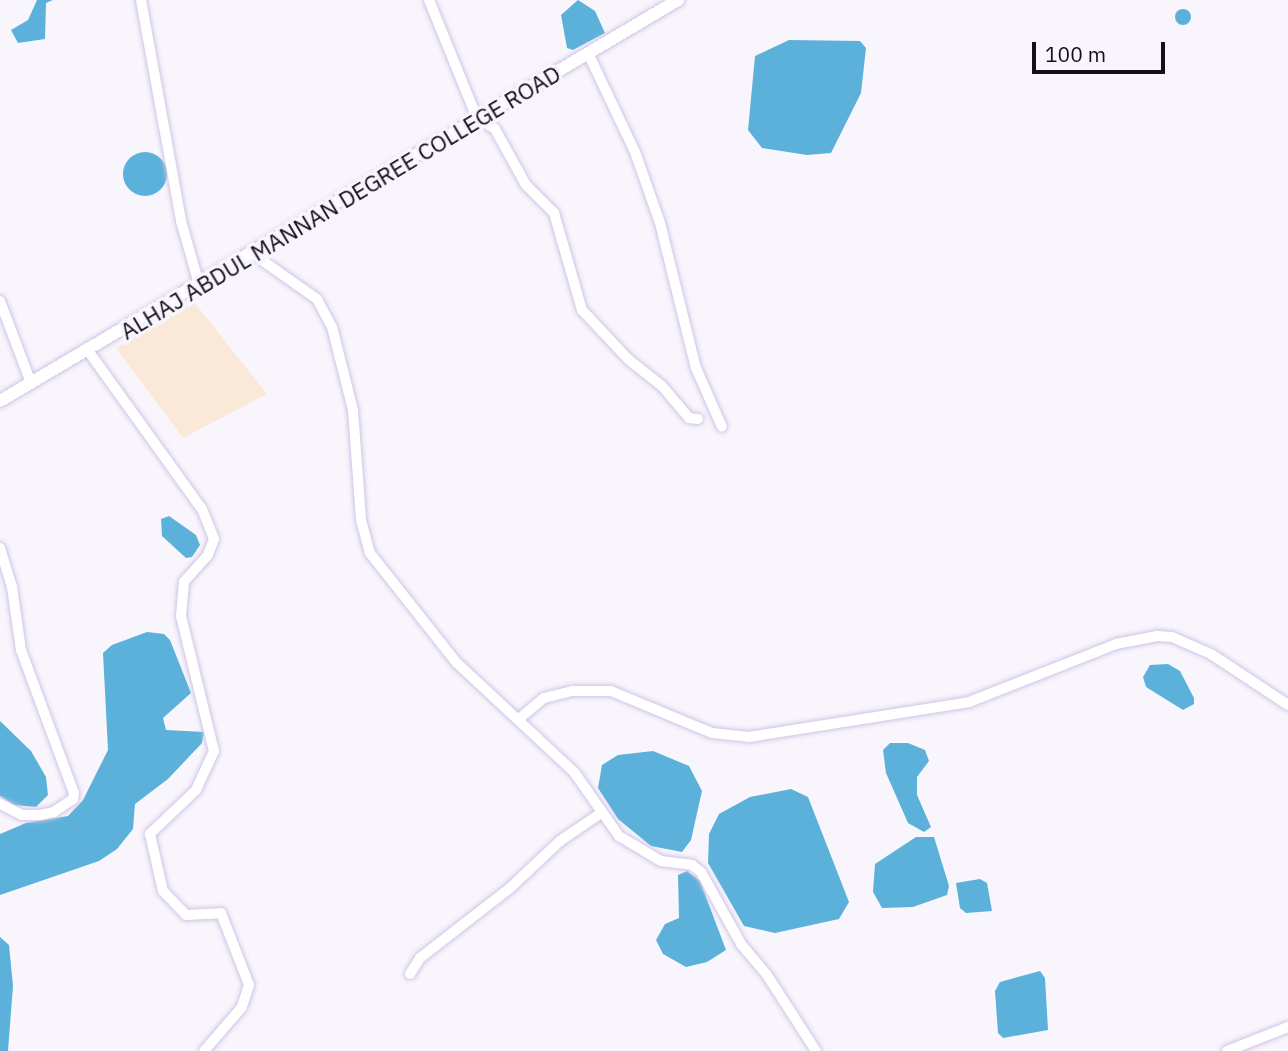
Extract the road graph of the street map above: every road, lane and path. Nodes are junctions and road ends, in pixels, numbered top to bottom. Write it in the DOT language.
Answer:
graph roads {
  1 [pos="141,0"];
  2 [pos="429,0"];
  3 [pos="678,0"];
  4 [pos="588,53"];
  5 [pos="477,118"];
  6 [pos="253,254"];
  7 [pos="199,284"];
  8 [pos="0,301"];
  9 [pos="89,352"];
  10 [pos="31,383"];
  11 [pos="0,401"];
  12 [pos="698,419"];
  13 [pos="722,427"];
  14 [pos="0,548"];
  15 [pos="1288,705"];
  16 [pos="520,718"];
  17 [pos="0,804"];
  18 [pos="601,813"];
  19 [pos="410,974"];
  20 [pos="1288,1027"];
  21 [pos="204,1051"];
  22 [pos="816,1051"];
  23 [pos="1227,1051"];
  1 -- 7 [label="street"];
  2 -- 5 [label="street"];
  3 -- 4 [label="street, ALHAJ ABDUL MANNAN DEGREE COLLEGE ROAD"];
  4 -- 5 [label="street, ALHAJ ABDUL MANNAN DEGREE COLLEGE ROAD"];
  4 -- 13 [label="street"];
  5 -- 6 [label="street, ALHAJ ABDUL MANNAN DEGREE COLLEGE ROAD"];
  5 -- 12 [label="street"];
  6 -- 7 [label="street, ALHAJ ABDUL MANNAN DEGREE COLLEGE ROAD"];
  6 -- 16 [label="street"];
  7 -- 9 [label="street, ALHAJ ABDUL MANNAN DEGREE COLLEGE ROAD"];
  8 -- 10 [label="street"];
  9 -- 10 [label="street, ALHAJ ABDUL MANNAN DEGREE COLLEGE ROAD"];
  9 -- 21 [label="street"];
  10 -- 11 [label="street, ALHAJ ABDUL MANNAN DEGREE COLLEGE ROAD"];
  14 -- 17 [label="street"];
  15 -- 16 [label="street"];
  16 -- 18 [label="street"];
  18 -- 19 [label="street"];
  18 -- 22 [label="street"];
  20 -- 23 [label="street"];
}
